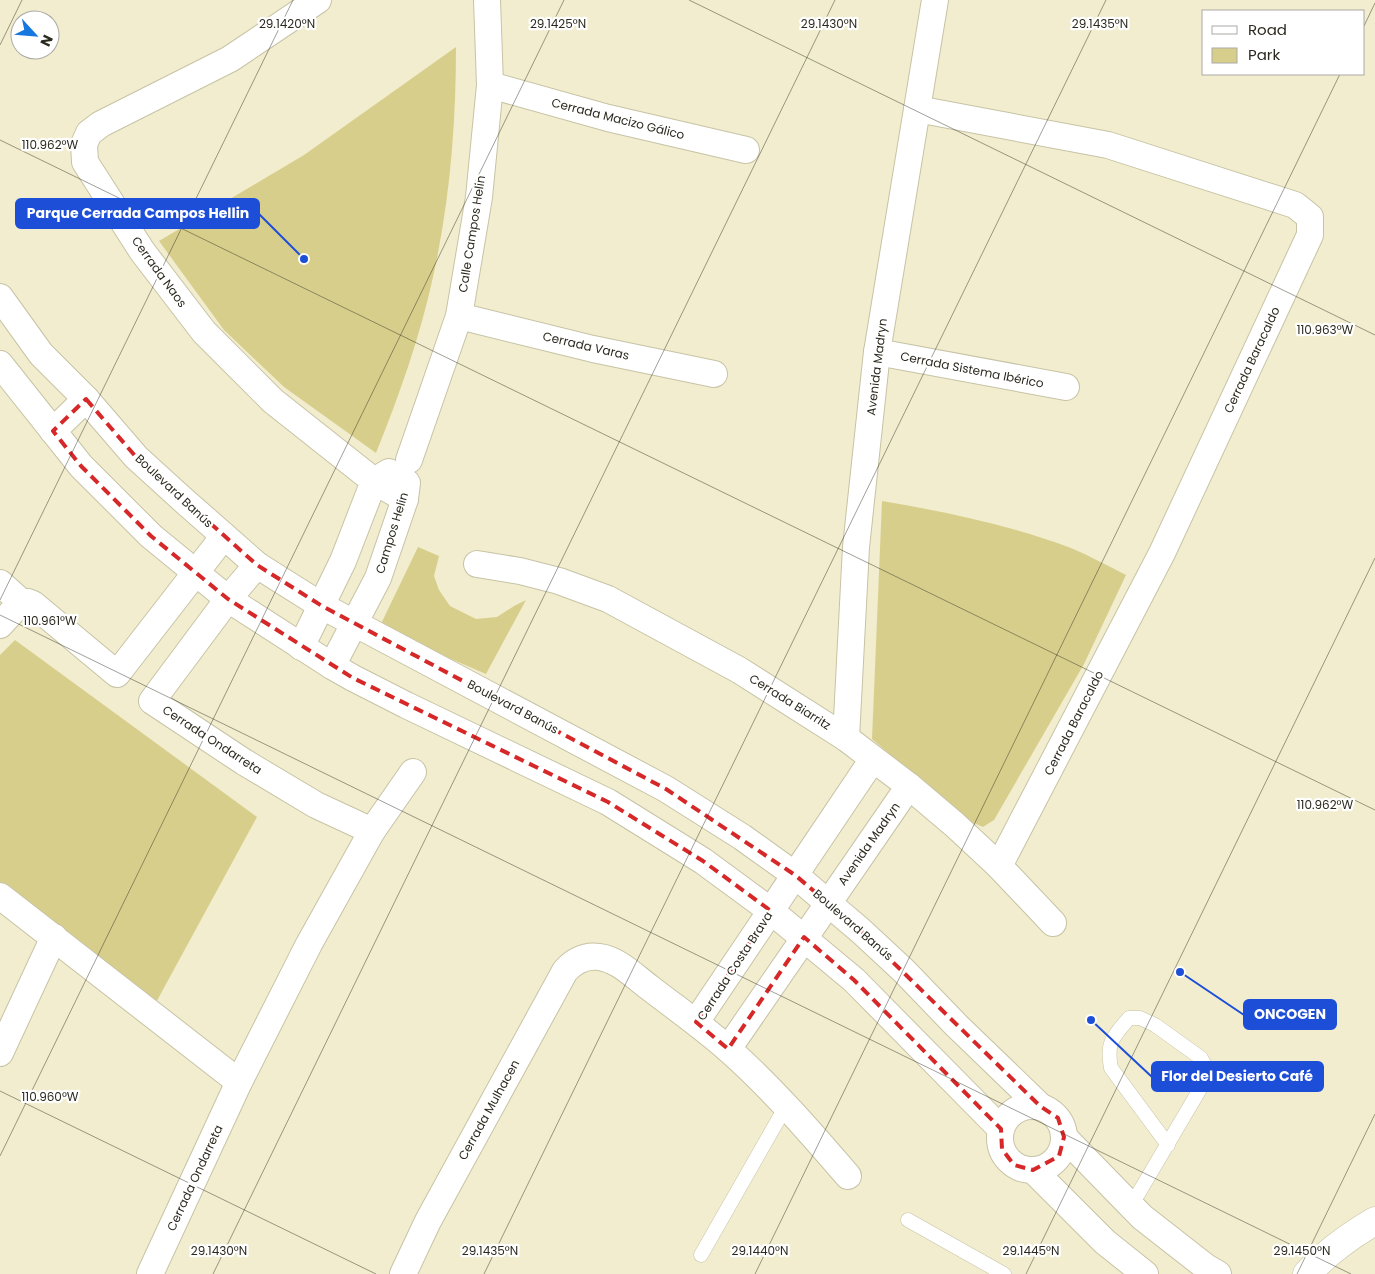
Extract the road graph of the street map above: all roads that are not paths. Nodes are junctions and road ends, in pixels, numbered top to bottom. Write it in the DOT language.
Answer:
graph roads {
  1 [pos="318,0"];
  2 [pos="487,0"];
  3 [pos="935,0"];
  4 [pos="490,85"];
  5 [pos="916,109"];
  6 [pos="746,150"];
  7 [pos="0,297"];
  8 [pos="459,316"];
  9 [pos="878,352"];
  10 [pos="0,364"];
  11 [pos="714,374"];
  12 [pos="1066,387"];
  13 [pos="86,399"];
  14 [pos="53,431"];
  15 [pos="409,460"];
  16 [pos="374,481"];
  17 [pos="405,499"];
  18 [pos="224,536"];
  19 [pos="477,564"];
  20 [pos="257,565"];
  21 [pos="195,572"];
  22 [pos="0,583"];
  23 [pos="228,599"];
  24 [pos="21,602"];
  25 [pos="322,606"];
  26 [pos="354,623"];
  27 [pos="0,625"];
  28 [pos="302,647"];
  29 [pos="332,666"];
  30 [pos="846,738"];
  31 [pos="873,759"];
  32 [pos="413,772"];
  33 [pos="909,786"];
  34 [pos="372,831"];
  35 [pos="999,866"];
  36 [pos="795,876"];
  37 [pos="0,896"];
  38 [pos="828,902"];
  39 [pos="771,911"];
  40 [pos="1053,924"];
  41 [pos="54,937"];
  42 [pos="804,937"];
  43 [pos="696,1022"];
  44 [pos="728,1049"];
  45 [pos="0,1053"];
  46 [pos="239,1082"];
  47 [pos="786,1106"];
  48 [pos="1040,1106"];
  49 [pos="1001,1129"];
  50 [pos="1064,1137"];
  51 [pos="1168,1145"];
  52 [pos="1033,1170"];
  53 [pos="848,1176"];
  54 [pos="1131,1206"];
  55 [pos="908,1220"];
  56 [pos="1375,1221"];
  57 [pos="701,1255"];
  58 [pos="150,1274"];
  59 [pos="403,1274"];
  60 [pos="1004,1274"];
  61 [pos="1145,1274"];
  62 [pos="1218,1274"];
  63 [pos="1307,1274"];
  1 -- 16 [label="street, Cerrada Naos"];
  2 -- 4 [label="street, Calle Campos Helin"];
  3 -- 5 [label="street, Avenida Madryn"];
  4 -- 6 [label="street, Cerrada Macizo Gálico"];
  4 -- 8 [label="street, Calle Campos Helin"];
  5 -- 9 [label="street, Avenida Madryn"];
  5 -- 35 [label="street, Cerrada Baracaldo"];
  7 -- 13 [label="street, Boulevard Banús"];
  8 -- 11 [label="street, Cerrada Varas"];
  8 -- 15 [label="street, Calle Campos Helin"];
  9 -- 12 [label="street, Cerrada Sistema Ibérico"];
  9 -- 30 [label="street, Avenida Madryn"];
  10 -- 14 [label="street"];
  13 -- 14 [label="street"];
  13 -- 18 [label="street, Boulevard Banús"];
  14 -- 21 [label="street"];
  15 -- 16 [label="street"];
  15 -- 17 [label="street, Campos Helin"];
  16 -- 17 [label="street, Cerrada Naos"];
  16 -- 25 [label="street"];
  17 -- 26 [label="street, Campos Helin"];
  18 -- 20 [label="street, Boulevard Banús"];
  18 -- 21 [label="street"];
  19 -- 30 [label="street, Cerrada Biarritz"];
  20 -- 23 [label="street, Cerrada Ondarreta"];
  20 -- 25 [label="street, Boulevard Banús"];
  21 -- 23 [label="street"];
  21 -- 24 [label="street"];
  22 -- 24 [label="street"];
  23 -- 28 [label="street"];
  23 -- 34 [label="street, Cerrada Ondarreta"];
  24 -- 27 [label="street"];
  25 -- 26 [label="street, Boulevard Banús"];
  25 -- 28 [label="street"];
  26 -- 29 [label="street, Campos Helin"];
  26 -- 36 [label="street, Boulevard Banús"];
  28 -- 29 [label="street"];
  29 -- 39 [label="street"];
  30 -- 31 [label="street, Cerrada Biarritz"];
  31 -- 33 [label="street, Cerrada Biarritz"];
  31 -- 36 [label="street"];
  32 -- 34 [label="street, Cerrada Ondarreta"];
  33 -- 35 [label="street, Cerrada Biarritz"];
  33 -- 38 [label="street, Avenida Madryn"];
  34 -- 46 [label="street, Cerrada Ondarreta"];
  35 -- 40 [label="street, Cerrada Biarritz"];
  36 -- 38 [label="street, Boulevard Banús"];
  36 -- 39 [label="street, Cerrada Costa Brava"];
  37 -- 41 [label="street"];
  38 -- 42 [label="street"];
  38 -- 48 [label="street, Boulevard Banús"];
  39 -- 42 [label="street"];
  39 -- 43 [label="street, Cerrada Costa Brava"];
  41 -- 45 [label="street"];
  41 -- 46 [label="street"];
  42 -- 44 [label="street"];
  42 -- 49 [label="street"];
  43 -- 44 [label="street, Cerrada Costa Brava"];
  43 -- 59 [label="street, Cerrada Mulhacen"];
  44 -- 47 [label="street, Cerrada Costa Brava"];
  46 -- 58 [label="street, Cerrada Ondarreta"];
  47 -- 53 [label="street, Cerrada Costa Brava"];
  47 -- 57 [label="lane"];
  48 -- 49 [label="street"];
  48 -- 50 [label="street"];
  49 -- 52 [label="street"];
  50 -- 52 [label="street"];
  50 -- 54 [label="street"];
  51 -- 51 [label="lane"];
  51 -- 54 [label="lane"];
  52 -- 61 [label="street"];
  54 -- 62 [label="street"];
  55 -- 60 [label="lane"];
  56 -- 63 [label="main road"];
}
